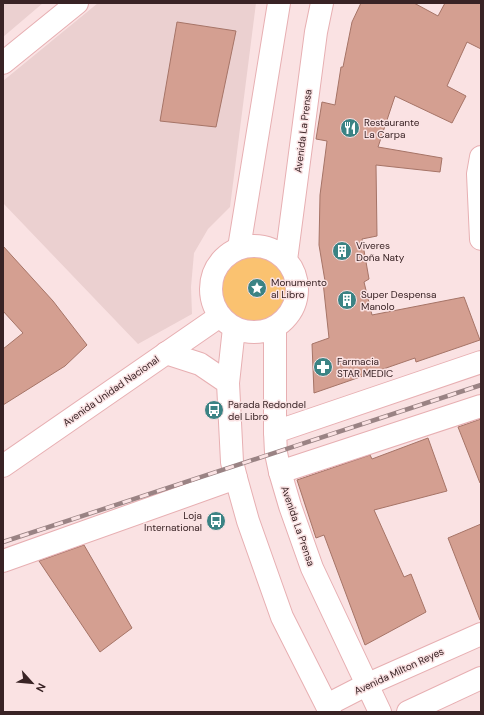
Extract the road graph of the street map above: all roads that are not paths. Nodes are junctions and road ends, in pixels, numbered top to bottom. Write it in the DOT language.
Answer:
graph roads {
  1 [pos="77,3"];
  2 [pos="279,3"];
  3 [pos="322,3"];
  4 [pos="328,3"];
  5 [pos="316,32"];
  6 [pos="3,63"];
  7 [pos="481,156"];
  8 [pos="481,239"];
  9 [pos="239,248"];
  10 [pos="286,260"];
  11 [pos="227,322"];
  12 [pos="275,327"];
  13 [pos="166,353"];
  14 [pos="481,362"];
  15 [pos="228,383"];
  16 [pos="481,406"];
  17 [pos="275,432"];
  18 [pos="3,466"];
  19 [pos="280,472"];
  20 [pos="236,478"];
  21 [pos="3,561"];
  22 [pos="481,634"];
  23 [pos="481,678"];
  24 [pos="366,685"];
  25 [pos="326,710"];
  26 [pos="380,712"];
  27 [pos="408,712"];
  1 -- 6 [label="main road"];
  2 -- 9 [label="main road"];
  3 -- 5 [label="main road, Avenida La Prensa"];
  4 -- 5 [label="main road"];
  5 -- 10 [label="main road, Avenida La Prensa"];
  7 -- 8 [label="main road"];
  9 -- 10 [label="main road"];
  9 -- 11 [label="main road"];
  10 -- 12 [label="main road"];
  11 -- 12 [label="main road"];
  11 -- 13 [label="main road, Avenida Unidad Nacional"];
  11 -- 15 [label="main road"];
  12 -- 17 [label="main road, Avenida La Prensa"];
  13 -- 15 [label="main road"];
  13 -- 18 [label="main road, Avenida Unidad Nacional"];
  14 -- 17 [label="main road"];
  15 -- 20 [label="main road"];
  16 -- 19 [label="main road"];
  17 -- 19 [label="main road, Avenida La Prensa"];
  19 -- 24 [label="main road, Avenida La Prensa"];
  20 -- 21 [label="main road"];
  20 -- 25 [label="main road"];
  22 -- 24 [label="main road, Avenida Milton Reyes"];
  23 -- 27 [label="main road"];
  24 -- 25 [label="main road, Avenida Milton Reyes"];
  24 -- 26 [label="main road, Avenida La Prensa"];
}
